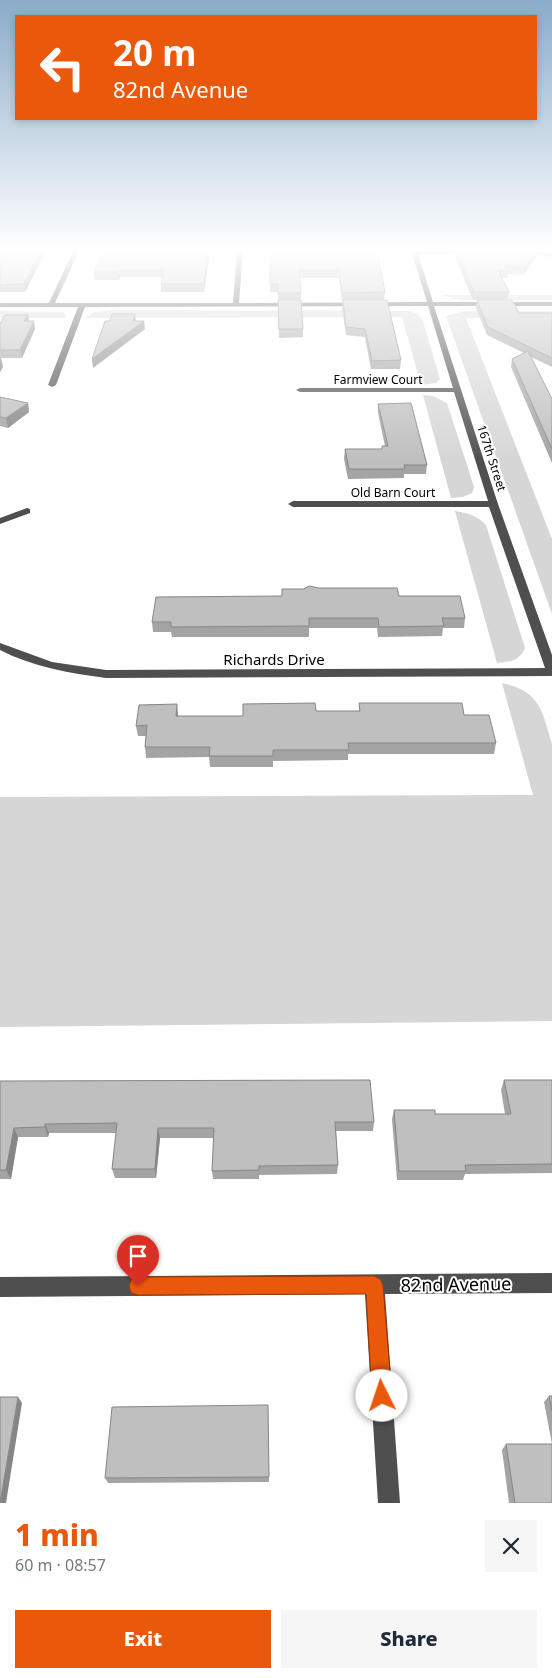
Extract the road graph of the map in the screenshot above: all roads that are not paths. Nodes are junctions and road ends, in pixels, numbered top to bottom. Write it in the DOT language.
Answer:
graph roads {
  1 [pos="76,321"];
  2 [pos="435,321"];
  3 [pos="52,385"];
  4 [pos="300,390"];
  5 [pos="457,390"];
  6 [pos="293,504"];
  7 [pos="494,504"];
  8 [pos="27,511"];
  9 [pos="0,521"];
  10 [pos="0,646"];
  11 [pos="552,672"];
  12 [pos="552,1283"];
  13 [pos="374,1285"];
  14 [pos="0,1287"];
  15 [pos="389,1503"];
  1 -- 3 [label="street"];
  2 -- 5 [label="street, 167th Street"];
  4 -- 5 [label="street, Farmview Court"];
  5 -- 7 [label="street, 167th Street"];
  6 -- 7 [label="street, Old Barn Court"];
  7 -- 11 [label="street, 167th Street"];
  8 -- 9 [label="street"];
  10 -- 11 [label="street, Richards Drive"];
  12 -- 13 [label="street, 82nd Avenue"];
  13 -- 14 [label="street, 82nd Avenue"];
  13 -- 15 [label="street"];
}
